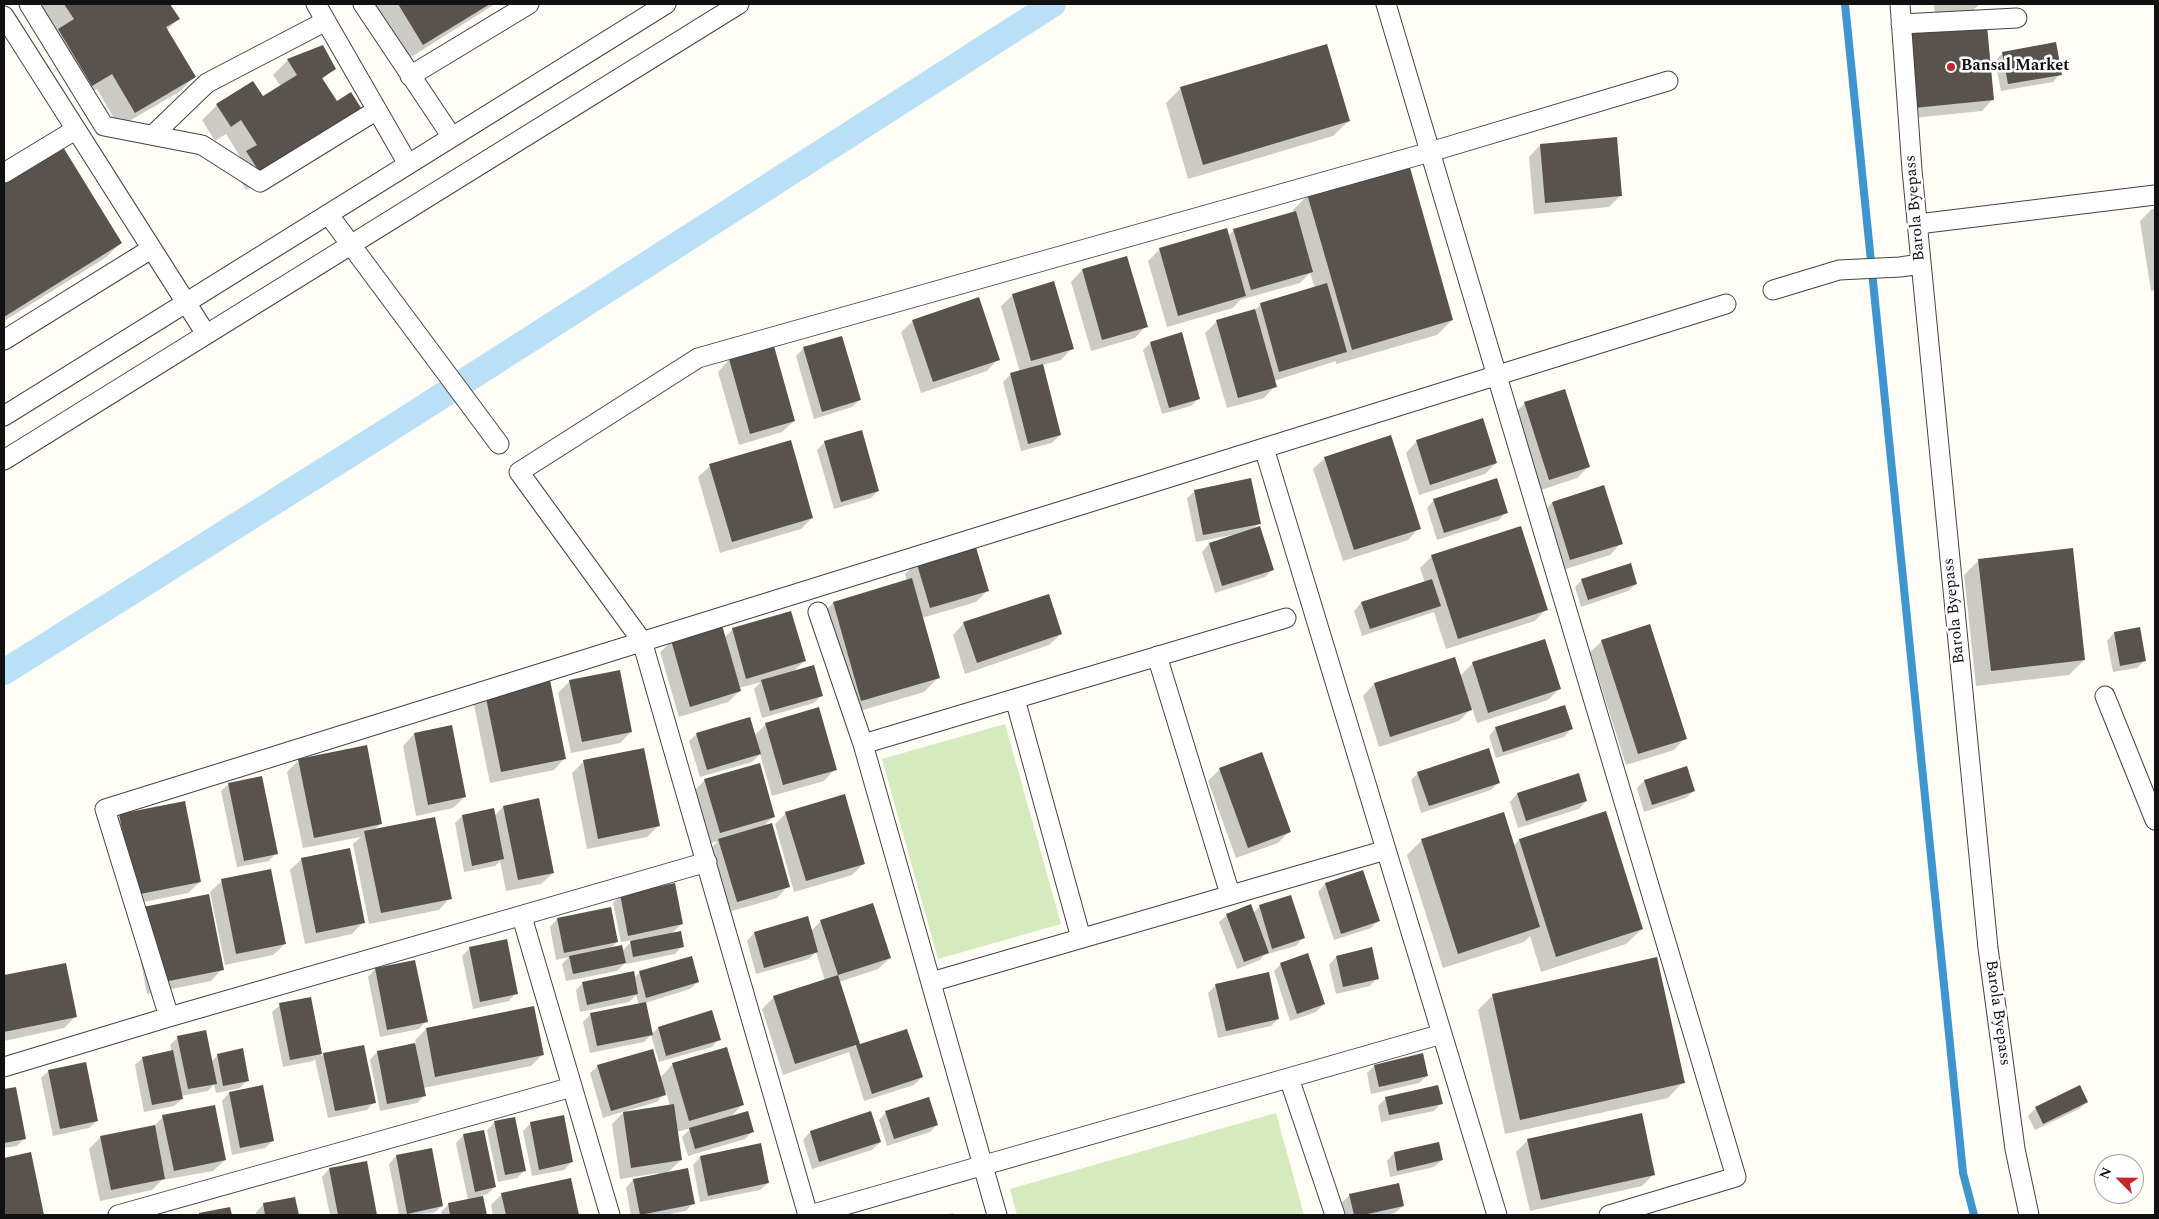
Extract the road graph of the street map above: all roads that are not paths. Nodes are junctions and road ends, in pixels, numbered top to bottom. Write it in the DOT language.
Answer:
graph roads {
  1 [pos="28,4"];
  2 [pos="316,4"];
  3 [pos="363,4"];
  4 [pos="529,4"];
  5 [pos="739,4"];
  6 [pos="1386,4"];
  7 [pos="1900,4"];
  8 [pos="655,7"];
  9 [pos="4,16"];
  10 [pos="2017,18"];
  11 [pos="326,21"];
  12 [pos="1901,24"];
  13 [pos="410,76"];
  14 [pos="1668,81"];
  15 [pos="377,110"];
  16 [pos="75,130"];
  17 [pos="153,135"];
  18 [pos="452,137"];
  19 [pos="1430,152"];
  20 [pos="408,164"];
  21 [pos="4,173"];
  22 [pos="2155,195"];
  23 [pos="328,214"];
  24 [pos="1918,224"];
  25 [pos="351,244"];
  26 [pos="151,250"];
  27 [pos="1921,264"];
  28 [pos="1772,290"];
  29 [pos="186,303"];
  30 [pos="1726,304"];
  31 [pos="206,334"];
  32 [pos="4,340"];
  33 [pos="1497,376"];
  34 [pos="4,416"];
  35 [pos="499,444"];
  36 [pos="1264,448"];
  37 [pos="4,460"];
  38 [pos="818,612"];
  39 [pos="1286,618"];
  40 [pos="642,641"];
  41 [pos="1157,656"];
  42 [pos="2105,696"];
  43 [pos="1015,699"];
  44 [pos="863,744"];
  45 [pos="2155,820"];
  46 [pos="1386,850"];
  47 [pos="707,862"];
  48 [pos="1230,894"];
  49 [pos="522,917"];
  50 [pos="1081,938"];
  51 [pos="931,982"];
  52 [pos="168,1017"];
  53 [pos="1442,1034"];
  54 [pos="4,1067"];
  55 [pos="1289,1078"];
  56 [pos="572,1087"];
  57 [pos="983,1166"];
  58 [pos="118,1215"];
  59 [pos="610,1215"];
  60 [pos="809,1215"];
  61 [pos="997,1215"];
  62 [pos="1335,1215"];
  63 [pos="1497,1215"];
  64 [pos="1610,1215"];
  65 [pos="2029,1215"];
  1 -- 17 [label="street"];
  2 -- 11 [label="street"];
  3 -- 13 [label="street"];
  4 -- 13 [label="street"];
  5 -- 25 [label="street"];
  6 -- 19 [label="street"];
  7 -- 12 [label="street, Barola Byepass"];
  8 -- 18 [label="street"];
  9 -- 16 [label="street"];
  10 -- 12 [label="street"];
  11 -- 15 [label="street"];
  11 -- 17 [label="street"];
  12 -- 24 [label="street, Barola Byepass"];
  13 -- 18 [label="street"];
  14 -- 19 [label="street"];
  15 -- 17 [label="street"];
  15 -- 20 [label="street"];
  16 -- 21 [label="street"];
  16 -- 26 [label="street"];
  18 -- 20 [label="street"];
  19 -- 33 [label="street"];
  19 -- 40 [label="street"];
  20 -- 23 [label="street"];
  22 -- 24 [label="street"];
  23 -- 25 [label="street"];
  23 -- 29 [label="street"];
  24 -- 27 [label="street, Barola Byepass"];
  25 -- 31 [label="street"];
  25 -- 35 [label="street"];
  26 -- 29 [label="street"];
  26 -- 32 [label="street"];
  27 -- 28 [label="street"];
  27 -- 65 [label="street, Barola Byepass"];
  29 -- 31 [label="street"];
  29 -- 34 [label="street"];
  30 -- 33 [label="street"];
  31 -- 37 [label="street"];
  33 -- 36 [label="street"];
  33 -- 64 [label="street"];
  36 -- 40 [label="street"];
  36 -- 46 [label="street"];
  38 -- 44 [label="street"];
  39 -- 41 [label="street"];
  40 -- 47 [label="street"];
  40 -- 52 [label="street"];
  41 -- 43 [label="street"];
  41 -- 48 [label="street"];
  42 -- 45 [label="street"];
  43 -- 44 [label="street"];
  43 -- 50 [label="street"];
  44 -- 51 [label="street"];
  46 -- 48 [label="street"];
  46 -- 53 [label="street"];
  47 -- 49 [label="street"];
  47 -- 60 [label="street"];
  48 -- 50 [label="street"];
  49 -- 52 [label="street"];
  49 -- 56 [label="street"];
  50 -- 51 [label="street"];
  51 -- 57 [label="street"];
  52 -- 54 [label="street"];
  53 -- 55 [label="street"];
  53 -- 63 [label="street"];
  55 -- 57 [label="street"];
  55 -- 62 [label="street"];
  56 -- 58 [label="street"];
  56 -- 59 [label="street"];
  57 -- 60 [label="street"];
  57 -- 61 [label="street"];
}
